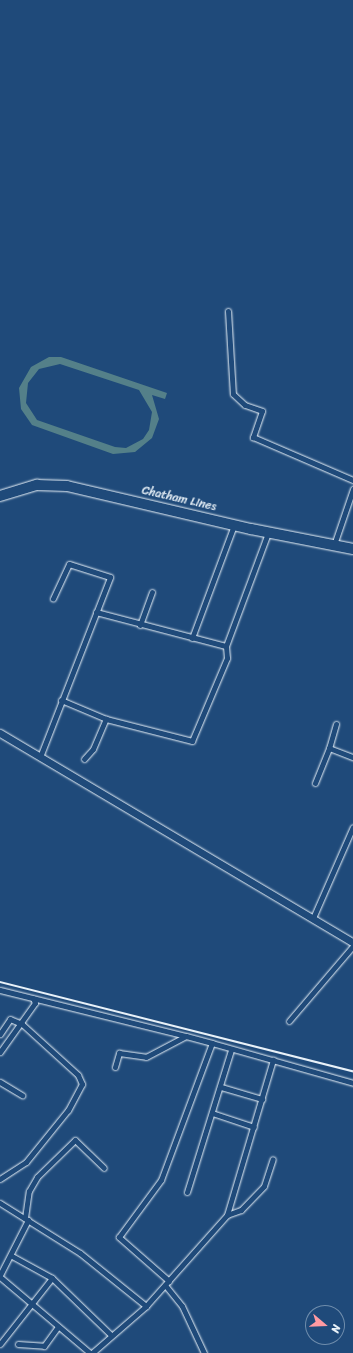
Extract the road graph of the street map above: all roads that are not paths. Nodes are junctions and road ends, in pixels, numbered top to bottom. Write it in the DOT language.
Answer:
graph roads {
  1 [pos="228,311"];
  2 [pos="353,480"];
  3 [pos="353,489"];
  4 [pos="0,490"];
  5 [pos="0,496"];
  6 [pos="234,526"];
  7 [pos="268,533"];
  8 [pos="291,535"];
  9 [pos="336,539"];
  10 [pos="353,543"];
  11 [pos="353,549"];
  12 [pos="152,592"];
  13 [pos="53,598"];
  14 [pos="96,612"];
  15 [pos="140,625"];
  16 [pos="192,638"];
  17 [pos="226,646"];
  18 [pos="61,700"];
  19 [pos="106,719"];
  20 [pos="336,724"];
  21 [pos="0,733"];
  22 [pos="329,748"];
  23 [pos="40,757"];
  24 [pos="353,757"];
  25 [pos="84,759"];
  26 [pos="315,783"];
  27 [pos="353,827"];
  28 [pos="313,918"];
  29 [pos="353,944"];
  30 [pos="3,991"];
  31 [pos="0,996"];
  32 [pos="33,998"];
  33 [pos="289,1021"];
  34 [pos="22,1024"];
  35 [pos="0,1034"];
  36 [pos="186,1036"];
  37 [pos="212,1043"];
  38 [pos="231,1050"];
  39 [pos="0,1052"];
  40 [pos="273,1060"];
  41 [pos="115,1067"];
  42 [pos="0,1082"];
  43 [pos="353,1083"];
  44 [pos="221,1087"];
  45 [pos="22,1095"];
  46 [pos="262,1099"];
  47 [pos="212,1113"];
  48 [pos="254,1127"];
  49 [pos="273,1159"];
  50 [pos="104,1168"];
  51 [pos="0,1179"];
  52 [pos="187,1192"];
  53 [pos="0,1203"];
  54 [pos="227,1215"];
  55 [pos="26,1219"];
  56 [pos="12,1256"];
  57 [pos="0,1276"];
  58 [pos="52,1278"];
  59 [pos="167,1283"];
  60 [pos="32,1305"];
  61 [pos="146,1306"];
  62 [pos="58,1327"];
  63 [pos="111,1335"];
  64 [pos="0,1344"];
  65 [pos="18,1344"];
  66 [pos="91,1353"];
  67 [pos="204,1353"];
  1 -- 2 [label="street"];
  3 -- 9 [label="street"];
  4 -- 8 [label="highway, Chatham Lines"];
  5 -- 6 [label="highway, Chatham Lines"];
  6 -- 7 [label="highway, Chatham Lines"];
  6 -- 16 [label="street"];
  7 -- 8 [label="highway, Chatham Lines"];
  7 -- 17 [label="street"];
  8 -- 9 [label="highway, Chatham Lines"];
  8 -- 11 [label="highway, Chatham Lines"];
  9 -- 10 [label="highway, Chatham Lines"];
  12 -- 15 [label="street"];
  13 -- 14 [label="street"];
  14 -- 15 [label="street"];
  14 -- 18 [label="street"];
  15 -- 16 [label="street"];
  16 -- 17 [label="street"];
  17 -- 19 [label="street"];
  18 -- 19 [label="street"];
  18 -- 23 [label="street"];
  19 -- 25 [label="street"];
  20 -- 22 [label="street"];
  21 -- 23 [label="street"];
  22 -- 24 [label="street"];
  22 -- 26 [label="street"];
  23 -- 28 [label="street"];
  27 -- 28 [label="street"];
  28 -- 29 [label="street"];
  29 -- 33 [label="street"];
  30 -- 31 [label="street"];
  30 -- 32 [label="street"];
  32 -- 34 [label="street"];
  32 -- 36 [label="street"];
  34 -- 35 [label="street"];
  34 -- 39 [label="street"];
  34 -- 51 [label="street"];
  36 -- 37 [label="street"];
  36 -- 41 [label="street"];
  37 -- 38 [label="street"];
  37 -- 59 [label="street"];
  38 -- 40 [label="street"];
  38 -- 44 [label="street"];
  40 -- 43 [label="street"];
  40 -- 46 [label="street"];
  42 -- 45 [label="street"];
  44 -- 46 [label="street"];
  44 -- 47 [label="street"];
  46 -- 48 [label="street"];
  47 -- 48 [label="street"];
  47 -- 52 [label="street"];
  48 -- 54 [label="street"];
  49 -- 54 [label="street"];
  50 -- 55 [label="street"];
  53 -- 55 [label="street"];
  54 -- 59 [label="street"];
  55 -- 56 [label="street"];
  55 -- 61 [label="street"];
  56 -- 57 [label="street"];
  56 -- 58 [label="street"];
  57 -- 60 [label="street"];
  58 -- 60 [label="street"];
  58 -- 63 [label="street"];
  59 -- 61 [label="street"];
  59 -- 67 [label="street"];
  60 -- 62 [label="street"];
  60 -- 64 [label="street"];
  61 -- 63 [label="street"];
  62 -- 65 [label="street"];
  62 -- 66 [label="street"];
  63 -- 66 [label="street"];
}
